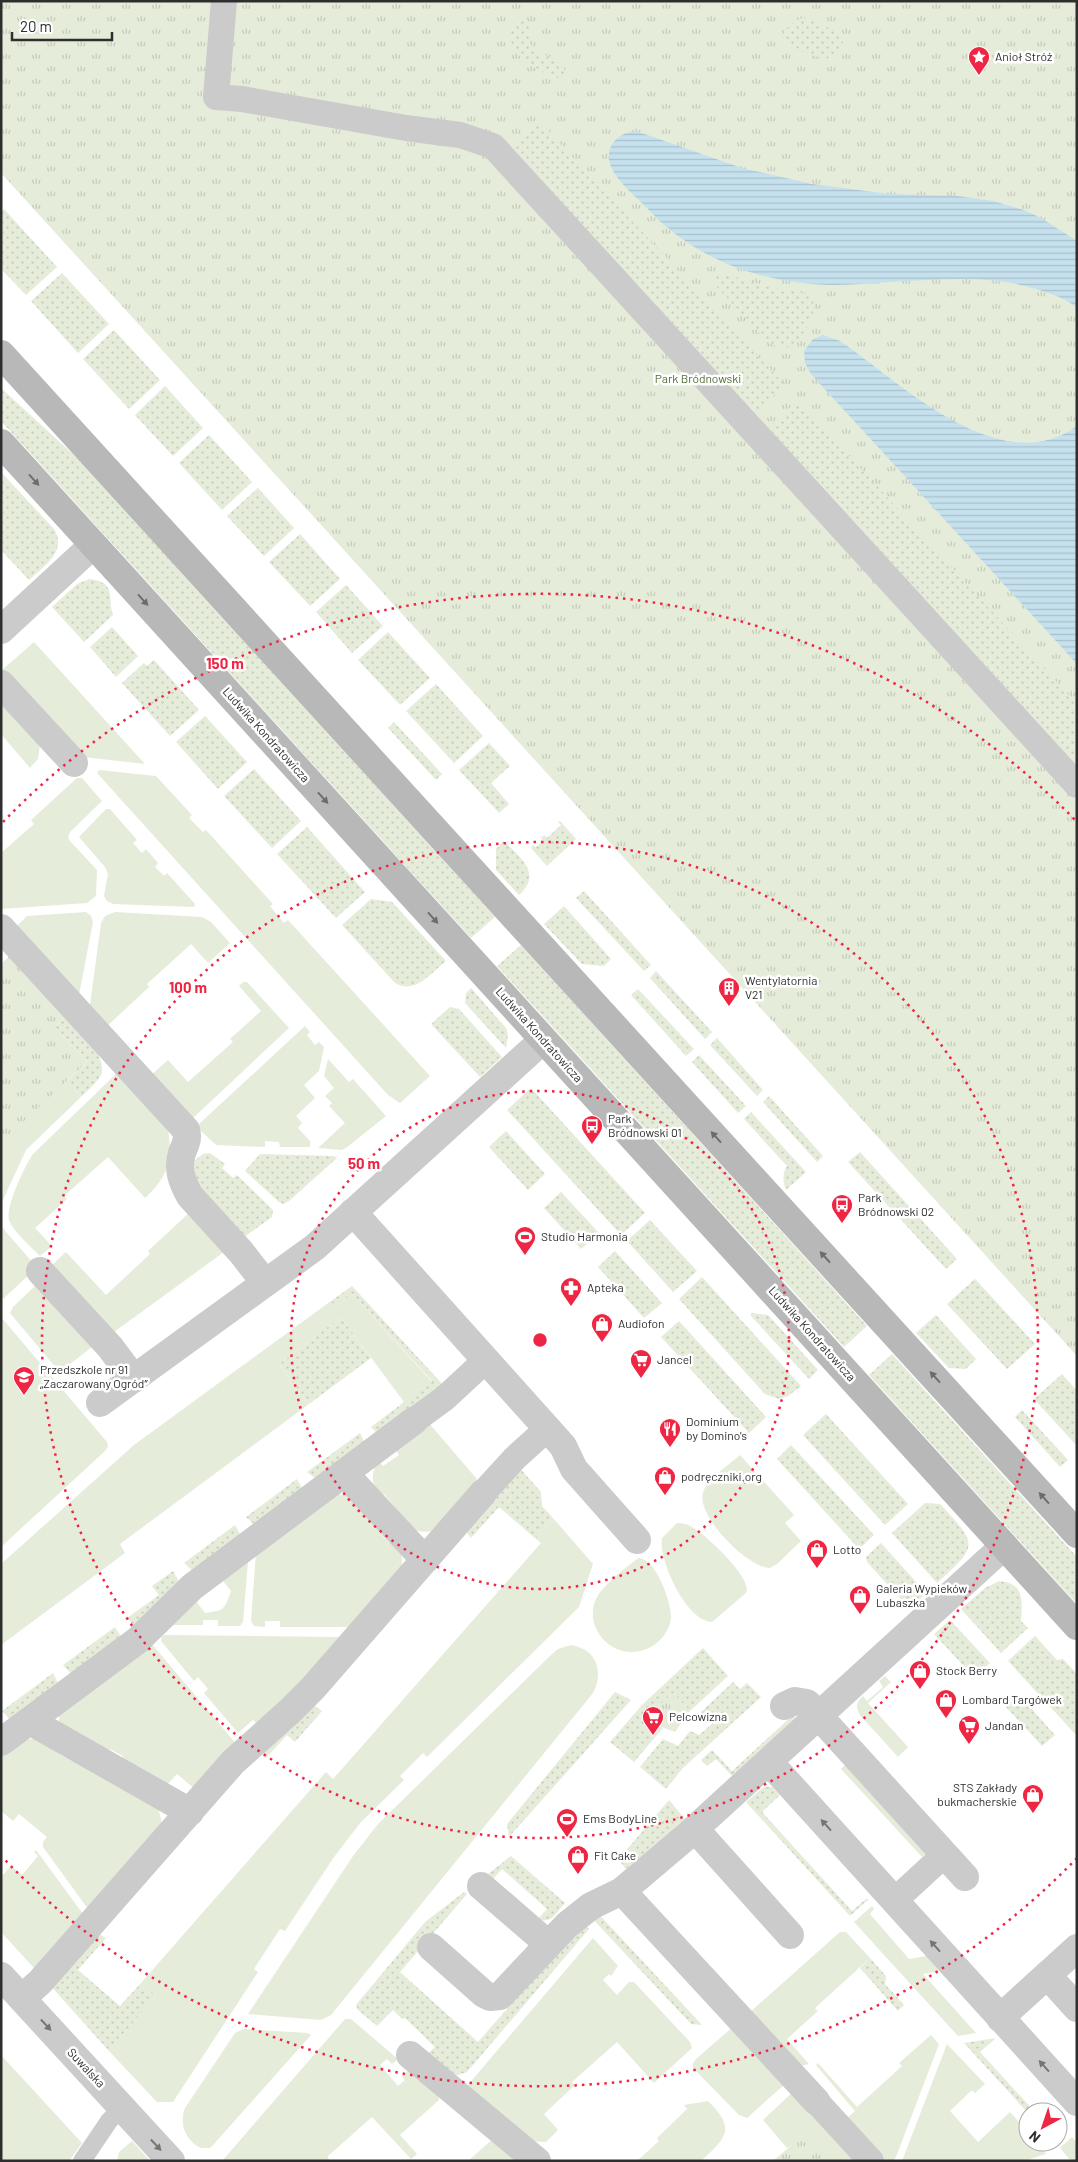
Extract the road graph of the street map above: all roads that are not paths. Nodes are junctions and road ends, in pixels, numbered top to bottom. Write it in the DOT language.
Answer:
graph roads {
  1 [pos="224,1"];
  2 [pos="1,354"];
  3 [pos="1,444"];
  4 [pos="94,545"];
  5 [pos="1,630"];
  6 [pos="1,684"];
  7 [pos="74,763"];
  8 [pos="1077,785"];
  9 [pos="1,928"];
  10 [pos="543,1040"];
  11 [pos="353,1212"];
  12 [pos="40,1271"];
  13 [pos="265,1283"];
  14 [pos="486,1360"];
  15 [pos="134,1379"];
  16 [pos="100,1404"];
  17 [pos="415,1420"];
  18 [pos="548,1428"];
  19 [pos="344,1473"];
  20 [pos="483,1493"];
  21 [pos="1077,1534"];
  22 [pos="637,1540"];
  23 [pos="1004,1546"];
  24 [pos="425,1560"];
  25 [pos="1077,1626"];
  26 [pos="784,1706"];
  27 [pos="819,1716"];
  28 [pos="30,1721"];
  29 [pos="1,1742"];
  30 [pos="769,1762"];
  31 [pos="190,1812"];
  32 [pos="695,1829"];
  33 [pos="944,1854"];
  34 [pos="965,1877"];
  35 [pos="481,1886"];
  36 [pos="622,1891"];
  37 [pos="894,1901"];
  38 [pos="790,1935"];
  39 [pos="548,1943"];
  40 [pos="431,1947"];
  41 [pos="1077,1948"];
  42 [pos="1048,1975"];
  43 [pos="1,1976"];
  44 [pos="22,1998"];
  45 [pos="1077,2008"];
  46 [pos="1000,2018"];
  47 [pos="410,2055"];
  48 [pos="816,2102"];
  49 [pos="1077,2102"];
  50 [pos="122,2107"];
  51 [pos="82,2161"];
  52 [pos="171,2161"];
  53 [pos="536,2161"];
  54 [pos="871,2161"];
  1 -- 8 [label="street"];
  21 -- 2 [label="main road, one-way"];
  3 -- 4 [label="main road, Ludwika Kondratowicza, one-way"];
  4 -- 5 [label="street"];
  4 -- 10 [label="main road, Ludwika Kondratowicza, one-way"];
  6 -- 7 [label="street"];
  9 -- 13 [label="street"];
  10 -- 11 [label="street"];
  10 -- 23 [label="main road, Ludwika Kondratowicza"];
  11 -- 13 [label="street"];
  11 -- 14 [label="street"];
  12 -- 15 [label="street"];
  13 -- 15 [label="street"];
  14 -- 17 [label="street"];
  14 -- 18 [label="street"];
  15 -- 16 [label="street"];
  17 -- 19 [label="street"];
  18 -- 20 [label="street"];
  18 -- 22 [label="street"];
  19 -- 24 [label="street"];
  19 -- 28 [label="street"];
  20 -- 24 [label="street"];
  23 -- 25 [label="main road, Ludwika Kondratowicza"];
  23 -- 27 [label="street"];
  24 -- 31 [label="street"];
  26 -- 27 [label="street"];
  27 -- 30 [label="street"];
  27 -- 33 [label="street"];
  28 -- 29 [label="street"];
  28 -- 31 [label="street"];
  30 -- 32 [label="street"];
  37 -- 30 [label="street, one-way"];
  31 -- 44 [label="street"];
  32 -- 36 [label="street"];
  32 -- 38 [label="street"];
  33 -- 34 [label="street"];
  33 -- 37 [label="street"];
  35 -- 39 [label="street"];
  36 -- 39 [label="street"];
  36 -- 48 [label="street"];
  46 -- 37 [label="street, one-way"];
  39 -- 40 [label="street"];
  41 -- 42 [label="street"];
  42 -- 45 [label="street"];
  42 -- 46 [label="street"];
  43 -- 44 [label="street, Suwalska"];
  44 -- 50 [label="street, Suwalska, one-way"];
  49 -- 46 [label="street, one-way"];
  47 -- 53 [label="street"];
  48 -- 54 [label="street"];
  50 -- 51 [label="lane"];
  50 -- 52 [label="street, Suwalska, one-way"];
}
